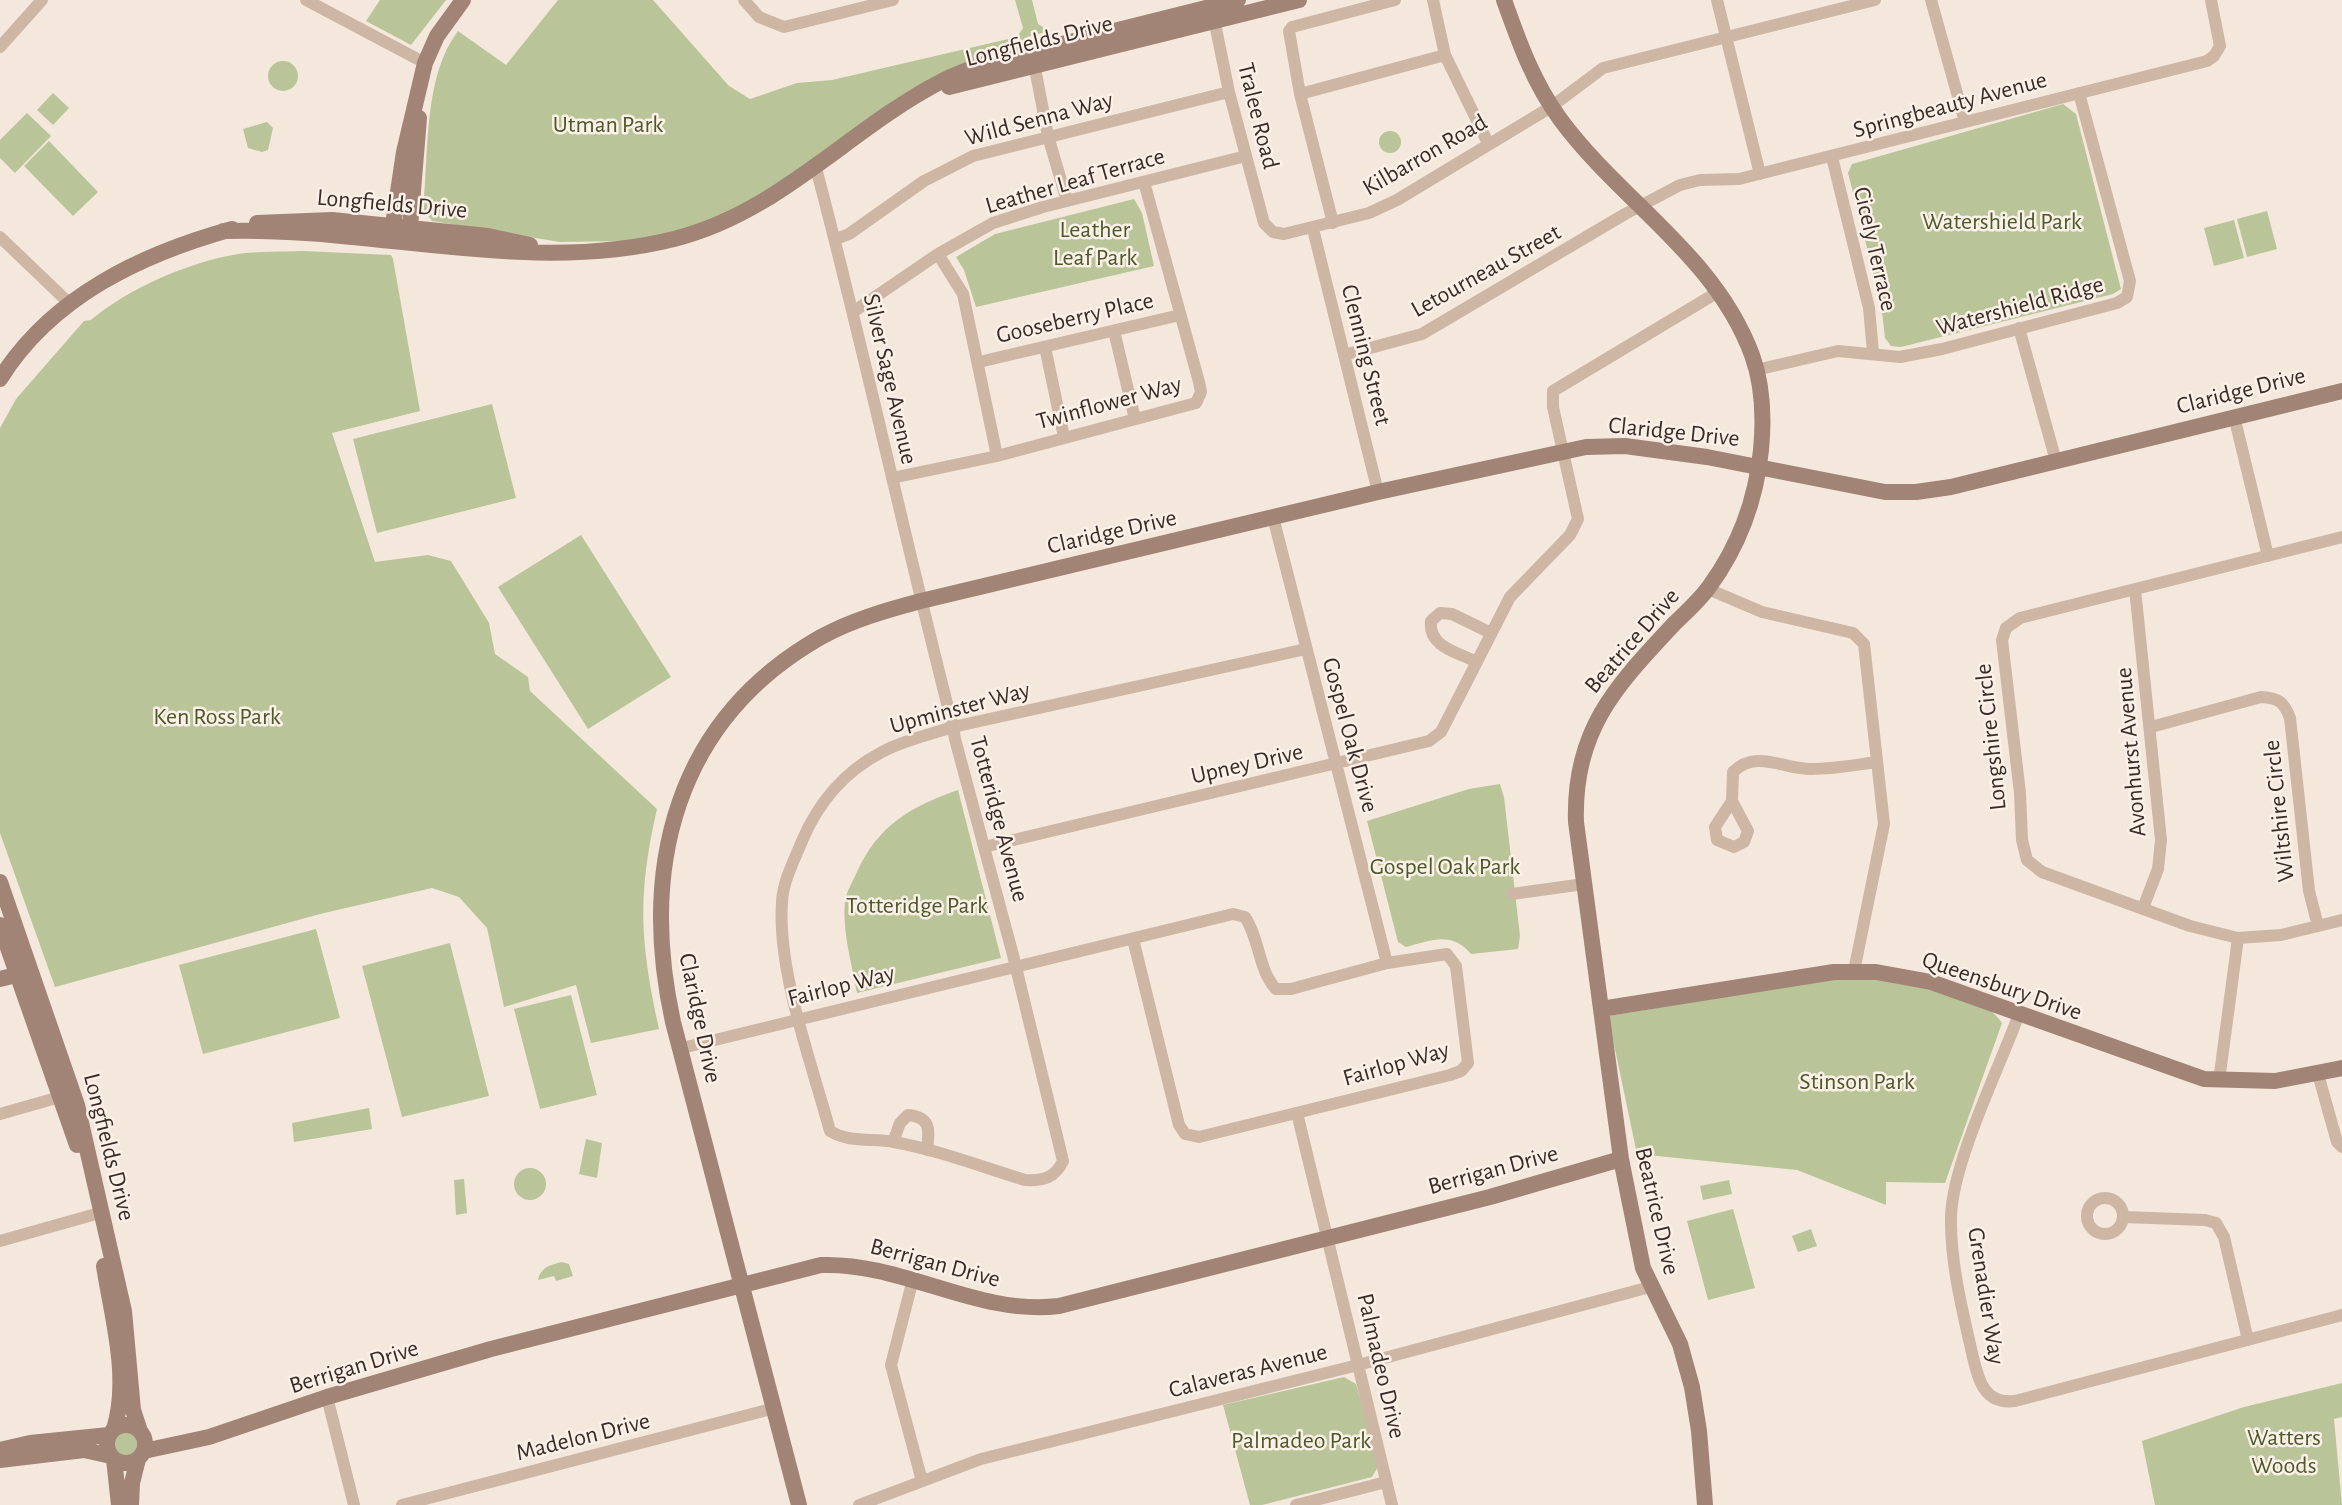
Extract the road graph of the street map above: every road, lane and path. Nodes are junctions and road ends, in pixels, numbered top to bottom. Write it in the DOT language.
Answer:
graph roads {
  1 [pos="42,0"];
  2 [pos="463,0"];
  3 [pos="744,0"];
  4 [pos="893,0"];
  5 [pos="1238,0"];
  6 [pos="1299,0"];
  7 [pos="1395,0"];
  8 [pos="1433,0"];
  9 [pos="1717,0"];
  10 [pos="1875,0"];
  11 [pos="1931,0"];
  12 [pos="2211,0"];
  13 [pos="311,1"];
  14 [pos="1506,4"];
  15 [pos="1213,14"];
  16 [pos="1727,36"];
  17 [pos="0,47"];
  18 [pos="1445,55"];
  19 [pos="1033,59"];
  20 [pos="425,64"];
  21 [pos="421,80"];
  22 [pos="1229,92"];
  23 [pos="2079,93"];
  24 [pos="1300,94"];
  25 [pos="1551,107"];
  26 [pos="1965,122"];
  27 [pos="1048,136"];
  28 [pos="1488,143"];
  29 [pos="1246,156"];
  30 [pos="1832,157"];
  31 [pos="816,168"];
  32 [pos="1760,174"];
  33 [pos="1144,182"];
  34 [pos="1067,201"];
  35 [pos="1640,206"];
  36 [pos="1333,223"];
  37 [pos="410,227"];
  38 [pos="1313,229"];
  39 [pos="1273,232"];
  40 [pos="397,233"];
  41 [pos="0,237"];
  42 [pos="836,239"];
  43 [pos="556,250"];
  44 [pos="938,254"];
  45 [pos="1718,292"];
  46 [pos="70,304"];
  47 [pos="853,312"];
  48 [pos="1180,315"];
  49 [pos="2019,328"];
  50 [pos="1114,331"];
  51 [pos="1045,347"];
  52 [pos="1873,352"];
  53 [pos="1344,355"];
  54 [pos="979,362"];
  55 [pos="1756,370"];
  56 [pos="0,379"];
  57 [pos="2342,391"];
  58 [pos="2234,416"];
  59 [pos="1135,419"];
  60 [pos="1064,437"];
  61 [pos="1561,452"];
  62 [pos="997,456"];
  63 [pos="2056,461"];
  64 [pos="1759,466"];
  65 [pos="892,478"];
  66 [pos="1378,492"];
  67 [pos="1273,517"];
  68 [pos="2342,537"];
  69 [pos="2268,556"];
  70 [pos="1708,589"];
  71 [pos="2135,589"];
  72 [pos="921,601"];
  73 [pos="1491,633"];
  74 [pos="1306,649"];
  75 [pos="1475,661"];
  76 [pos="953,727"];
  77 [pos="2151,727"];
  78 [pos="1877,762"];
  79 [pos="1336,764"];
  80 [pos="1732,801"];
  81 [pos="984,848"];
  82 [pos="0,882"];
  83 [pos="1584,884"];
  84 [pos="1511,894"];
  85 [pos="2143,908"];
  86 [pos="2342,920"];
  87 [pos="0,925"];
  88 [pos="2318,926"];
  89 [pos="2238,938"];
  90 [pos="1133,939"];
  91 [pos="1387,963"];
  92 [pos="1016,965"];
  93 [pos="1854,971"];
  94 [pos="24,973"];
  95 [pos="0,979"];
  96 [pos="1601,1009"];
  97 [pos="2019,1014"];
  98 [pos="799,1017"];
  99 [pos="682,1048"];
  100 [pos="2342,1068"];
  101 [pos="2318,1074"];
  102 [pos="2219,1081"];
  103 [pos="67,1096"];
  104 [pos="1297,1113"];
  105 [pos="0,1114"];
  106 [pos="892,1142"];
  107 [pos="2342,1147"];
  108 [pos="927,1150"];
  109 [pos="1621,1159"];
  110 [pos="96,1214"];
  111 [pos="2123,1217"];
  112 [pos="1329,1237"];
  113 [pos="0,1241"];
  114 [pos="913,1279"];
  115 [pos="743,1284"];
  116 [pos="1650,1287"];
  117 [pos="2342,1315"];
  118 [pos="2248,1340"];
  119 [pos="1358,1365"];
  120 [pos="327,1397"];
  121 [pos="775,1408"];
  122 [pos="111,1432"];
  123 [pos="141,1432"];
  124 [pos="200,1438"];
  125 [pos="0,1450"];
  126 [pos="141,1455"];
  127 [pos="112,1457"];
  128 [pos="0,1460"];
  129 [pos="922,1482"];
  130 [pos="1386,1482"];
  131 [pos="118,1505"];
  132 [pos="131,1505"];
  133 [pos="354,1505"];
  134 [pos="402,1505"];
  135 [pos="799,1505"];
  136 [pos="859,1505"];
  137 [pos="1296,1505"];
  138 [pos="1392,1505"];
  139 [pos="1705,1505"];
  1 -- 17 [label="street"];
  2 -- 20 [label="street"];
  3 -- 4 [label="street"];
  5 -- 15 [label="street, Longfields Drive"];
  6 -- 15 [label="street, Longfields Drive"];
  7 -- 24 [label="street"];
  8 -- 18 [label="street"];
  9 -- 16 [label="street"];
  10 -- 16 [label="street, Kilbarron Road"];
  11 -- 26 [label="street"];
  12 -- 23 [label="street, Springbeauty Avenue"];
  13 -- 20 [label="street"];
  14 -- 25 [label="street, Beatrice Drive"];
  15 -- 19 [label="street, Longfields Drive"];
  15 -- 22 [label="street, Tralee Road"];
  16 -- 25 [label="street, Kilbarron Road"];
  16 -- 32 [label="street"];
  18 -- 24 [label="street"];
  18 -- 28 [label="street"];
  19 -- 27 [label="street"];
  19 -- 31 [label="street, Longfields Drive"];
  20 -- 21 [label="street"];
  21 -- 37 [label="street"];
  21 -- 40 [label="street"];
  22 -- 27 [label="street, Wild Senna Way"];
  22 -- 29 [label="street, Tralee Road"];
  23 -- 26 [label="street, Springbeauty Avenue"];
  23 -- 49 [label="street, Watershield Ridge"];
  24 -- 36 [label="street"];
  25 -- 28 [label="street, Kilbarron Road"];
  25 -- 35 [label="street, Beatrice Drive"];
  26 -- 30 [label="street, Springbeauty Avenue"];
  27 -- 34 [label="street"];
  27 -- 42 [label="street, Wild Senna Way"];
  28 -- 36 [label="street, Kilbarron Road"];
  29 -- 33 [label="street, Leather Leaf Terrace"];
  29 -- 39 [label="street, Tralee Road"];
  30 -- 32 [label="street, Springbeauty Avenue"];
  30 -- 52 [label="street, Cicely Terrace"];
  31 -- 42 [label="street, Silver Sage Avenue"];
  31 -- 43 [label="street, Longfields Drive"];
  32 -- 35 [label="street, Springbeauty Avenue"];
  33 -- 34 [label="street, Leather Leaf Terrace"];
  33 -- 48 [label="street, Twinflower Way"];
  34 -- 44 [label="street, Leather Leaf Terrace"];
  35 -- 45 [label="street, Beatrice Drive"];
  35 -- 53 [label="street, Letourneau Street"];
  36 -- 38 [label="street, Kilbarron Road"];
  37 -- 40 [label="street, Longfields Drive"];
  37 -- 43 [label="street, Longfields Drive"];
  38 -- 39 [label="street, Kilbarron Road"];
  38 -- 53 [label="street, Clenning Street"];
  40 -- 43 [label="street, Longfields Drive"];
  40 -- 46 [label="street, Longfields Drive"];
  41 -- 46 [label="street"];
  42 -- 47 [label="street, Silver Sage Avenue"];
  44 -- 47 [label="street, Leather Leaf Terrace"];
  44 -- 54 [label="street"];
  45 -- 55 [label="street, Beatrice Drive"];
  45 -- 61 [label="street"];
  46 -- 56 [label="street, Longfields Drive"];
  47 -- 65 [label="street, Silver Sage Avenue"];
  48 -- 50 [label="street, Gooseberry Place"];
  48 -- 59 [label="street, Twinflower Way"];
  49 -- 52 [label="street, Watershield Ridge"];
  49 -- 63 [label="street"];
  50 -- 51 [label="street, Gooseberry Place"];
  50 -- 59 [label="street"];
  51 -- 54 [label="street, Gooseberry Place"];
  51 -- 60 [label="street"];
  52 -- 55 [label="street, Watershield Ridge"];
  53 -- 66 [label="street, Clenning Street"];
  54 -- 62 [label="street"];
  55 -- 64 [label="street, Beatrice Drive"];
  57 -- 58 [label="street, Claridge Drive"];
  58 -- 63 [label="street, Claridge Drive"];
  58 -- 69 [label="street"];
  59 -- 60 [label="street, Twinflower Way"];
  60 -- 62 [label="street, Twinflower Way"];
  61 -- 64 [label="street, Claridge Drive"];
  61 -- 66 [label="street, Claridge Drive"];
  61 -- 73 [label="street, Upney Drive"];
  62 -- 65 [label="street, Twinflower Way"];
  63 -- 64 [label="street, Claridge Drive"];
  64 -- 70 [label="street, Beatrice Drive"];
  65 -- 72 [label="street, Silver Sage Avenue"];
  66 -- 67 [label="street, Claridge Drive"];
  67 -- 72 [label="street, Claridge Drive"];
  67 -- 74 [label="street, Gospel Oak Drive"];
  68 -- 69 [label="street, Longshire Circle"];
  69 -- 71 [label="street, Longshire Circle"];
  70 -- 78 [label="street"];
  70 -- 83 [label="street, Beatrice Drive"];
  71 -- 77 [label="street, Avonhurst Avenue"];
  71 -- 85 [label="street, Longshire Circle"];
  72 -- 76 [label="street, Totteridge Avenue"];
  72 -- 99 [label="street, Claridge Drive"];
  73 -- 75 [label="street, Upney Drive"];
  73 -- 75 [label="street"];
  74 -- 76 [label="street, Upminster Way"];
  74 -- 79 [label="street, Gospel Oak Drive"];
  75 -- 79 [label="street, Upney Drive"];
  76 -- 81 [label="street, Totteridge Avenue"];
  76 -- 98 [label="street, Upminster Way"];
  77 -- 85 [label="street, Avonhurst Avenue"];
  77 -- 88 [label="street, Wiltshire Circle"];
  78 -- 80 [label="street"];
  78 -- 93 [label="street"];
  79 -- 81 [label="street, Upney Drive"];
  79 -- 91 [label="street, Gospel Oak Drive"];
  81 -- 92 [label="street, Totteridge Avenue"];
  82 -- 94 [label="street, Longfields Drive"];
  83 -- 84 [label="street"];
  83 -- 96 [label="street, Beatrice Drive"];
  85 -- 89 [label="street, Longshire Circle"];
  86 -- 88 [label="street, Longshire Circle"];
  87 -- 94 [label="street, Longfields Drive"];
  88 -- 89 [label="street, Longshire Circle"];
  89 -- 102 [label="street"];
  90 -- 91 [label="street, Fairlop Way"];
  90 -- 92 [label="street, Fairlop Way"];
  90 -- 104 [label="street, Fairlop Way"];
  91 -- 104 [label="street, Fairlop Way"];
  92 -- 98 [label="street, Fairlop Way"];
  92 -- 108 [label="street, Totteridge Avenue"];
  93 -- 96 [label="street, Queensbury Drive"];
  93 -- 97 [label="street, Queensbury Drive"];
  94 -- 95 [label="street"];
  94 -- 103 [label="street, Longfields Drive"];
  96 -- 109 [label="street, Beatrice Drive"];
  97 -- 102 [label="street, Queensbury Drive"];
  97 -- 118 [label="street, Grenadier Way"];
  98 -- 99 [label="street, Fairlop Way"];
  98 -- 106 [label="street, Upminster Way"];
  99 -- 115 [label="street, Claridge Drive"];
  100 -- 101 [label="street, Queensbury Drive"];
  101 -- 102 [label="street, Queensbury Drive"];
  101 -- 107 [label="street"];
  103 -- 105 [label="street"];
  103 -- 110 [label="street, Longfields Drive"];
  103 -- 123 [label="street, Longfields Drive"];
  104 -- 112 [label="street, Palmadeo Drive"];
  106 -- 108 [label="street"];
  106 -- 108 [label="street"];
  109 -- 112 [label="street, Berrigan Drive"];
  109 -- 116 [label="street, Beatrice Drive"];
  110 -- 113 [label="street"];
  110 -- 122 [label="street, Longfields Drive"];
  111 -- 118 [label="street"];
  112 -- 114 [label="street, Berrigan Drive"];
  112 -- 119 [label="street, Palmadeo Drive"];
  114 -- 115 [label="street, Berrigan Drive"];
  114 -- 129 [label="street"];
  115 -- 120 [label="street, Berrigan Drive"];
  115 -- 121 [label="street, Claridge Drive"];
  116 -- 119 [label="street, Calaveras Avenue"];
  116 -- 139 [label="street, Beatrice Drive"];
  117 -- 118 [label="street, Grenadier Way"];
  119 -- 129 [label="street, Calaveras Avenue"];
  119 -- 130 [label="street, Palmadeo Drive"];
  120 -- 124 [label="street, Berrigan Drive"];
  120 -- 133 [label="street"];
  121 -- 134 [label="street, Madelon Drive"];
  121 -- 135 [label="street, Claridge Drive"];
  122 -- 123 [label="street"];
  122 -- 125 [label="street"];
  122 -- 127 [label="street"];
  123 -- 124 [label="street, Berrigan Drive"];
  123 -- 126 [label="street"];
  124 -- 126 [label="street, Berrigan Drive"];
  126 -- 127 [label="street"];
  126 -- 132 [label="street"];
  127 -- 128 [label="street"];
  127 -- 131 [label="street"];
  129 -- 136 [label="street, Calaveras Avenue"];
  130 -- 137 [label="street"];
  130 -- 138 [label="street, Palmadeo Drive"];
}
